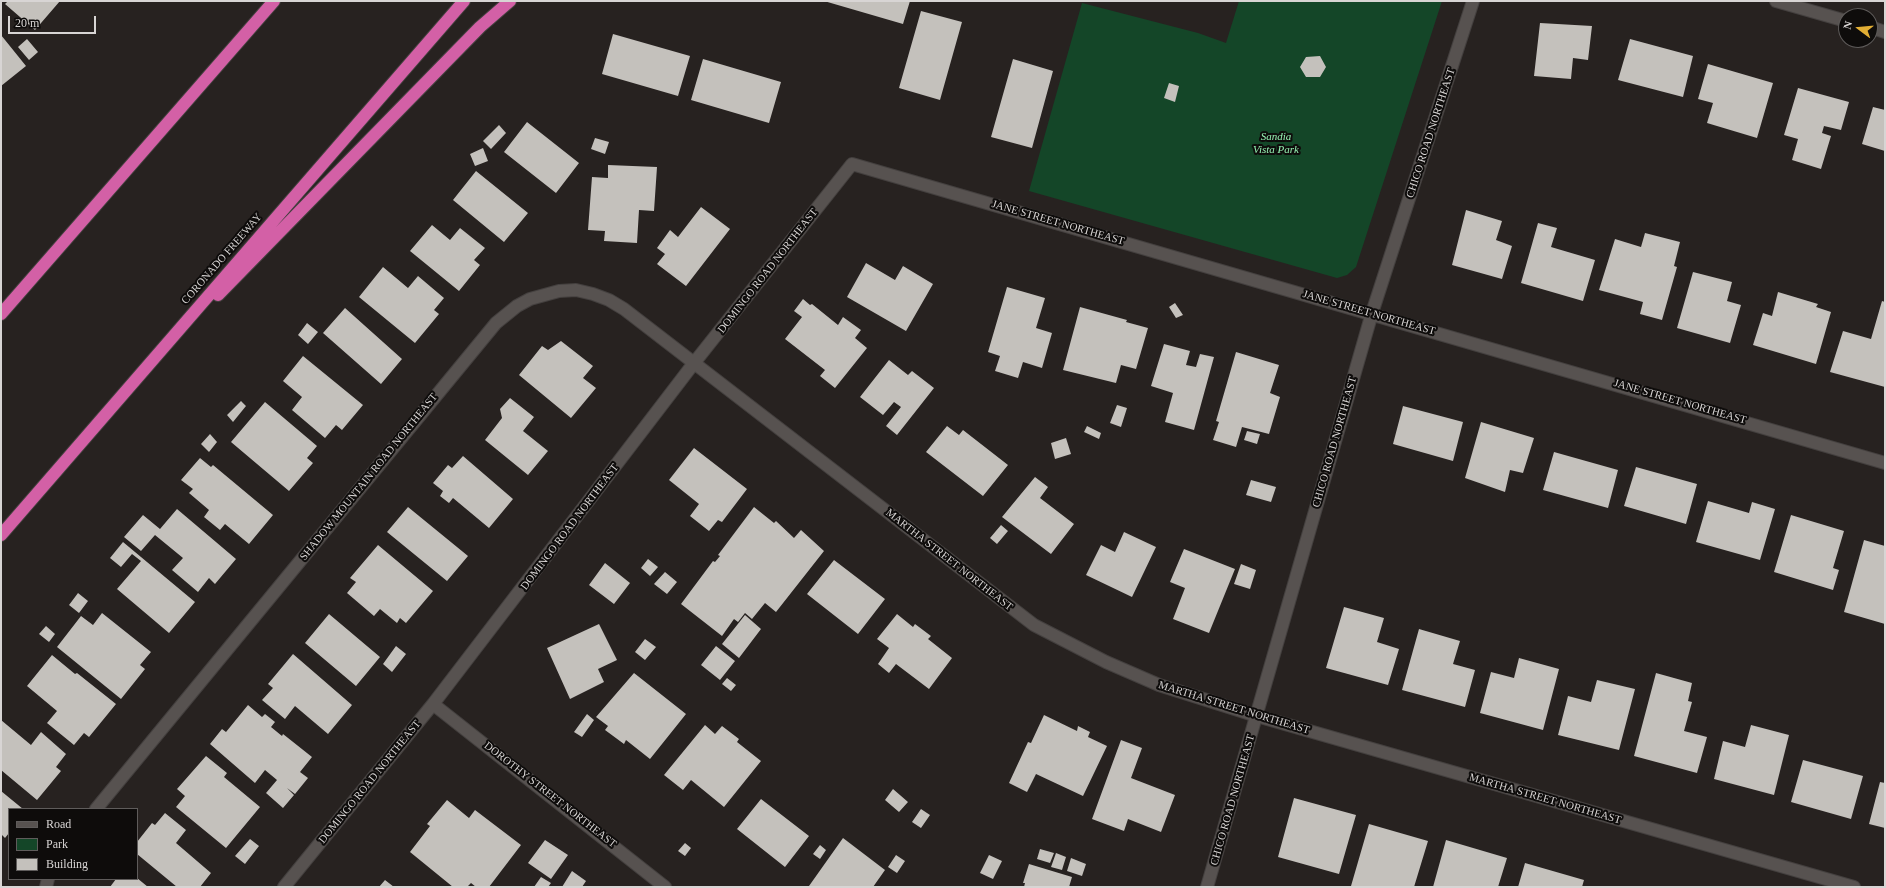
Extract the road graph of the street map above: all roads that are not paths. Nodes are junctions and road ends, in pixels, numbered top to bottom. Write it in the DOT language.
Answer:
graph roads {
  1 [pos="464,1"];
  2 [pos="510,1"];
  3 [pos="1474,1"];
  4 [pos="1776,1"];
  5 [pos="271,4"];
  6 [pos="1838,19"];
  7 [pos="852,164"];
  8 [pos="1372,313"];
  9 [pos="1,314"];
  10 [pos="694,363"];
  11 [pos="134,380"];
  12 [pos="1885,463"];
  13 [pos="1,535"];
  14 [pos="434,704"];
  15 [pos="1257,716"];
  16 [pos="97,808"];
  17 [pos="284,887"];
  18 [pos="666,887"];
  19 [pos="1207,887"];
  20 [pos="1854,887"];
  1 -- 11 [label="highway, CORONADO FREEWAY"];
  2 -- 11 [label="highway"];
  3 -- 8 [label="street, CHICO ROAD NORTHEAST"];
  4 -- 6 [label="street"];
  5 -- 9 [label="highway"];
  7 -- 8 [label="street, JANE STREET NORTHEAST"];
  7 -- 10 [label="street, DOMINGO ROAD NORTHEAST"];
  8 -- 12 [label="street, JANE STREET NORTHEAST"];
  8 -- 15 [label="street, CHICO ROAD NORTHEAST"];
  10 -- 14 [label="street, DOMINGO ROAD NORTHEAST"];
  10 -- 15 [label="street, MARTHA STREET NORTHEAST"];
  10 -- 16 [label="street, SHADOW MOUNTAIN ROAD NORTHEAST"];
  11 -- 13 [label="highway, CORONADO FREEWAY"];
  14 -- 17 [label="street, DOMINGO ROAD NORTHEAST"];
  14 -- 18 [label="street, DOROTHY STREET NORTHEAST"];
  15 -- 19 [label="street, CHICO ROAD NORTHEAST"];
  15 -- 20 [label="street, MARTHA STREET NORTHEAST"];
}
